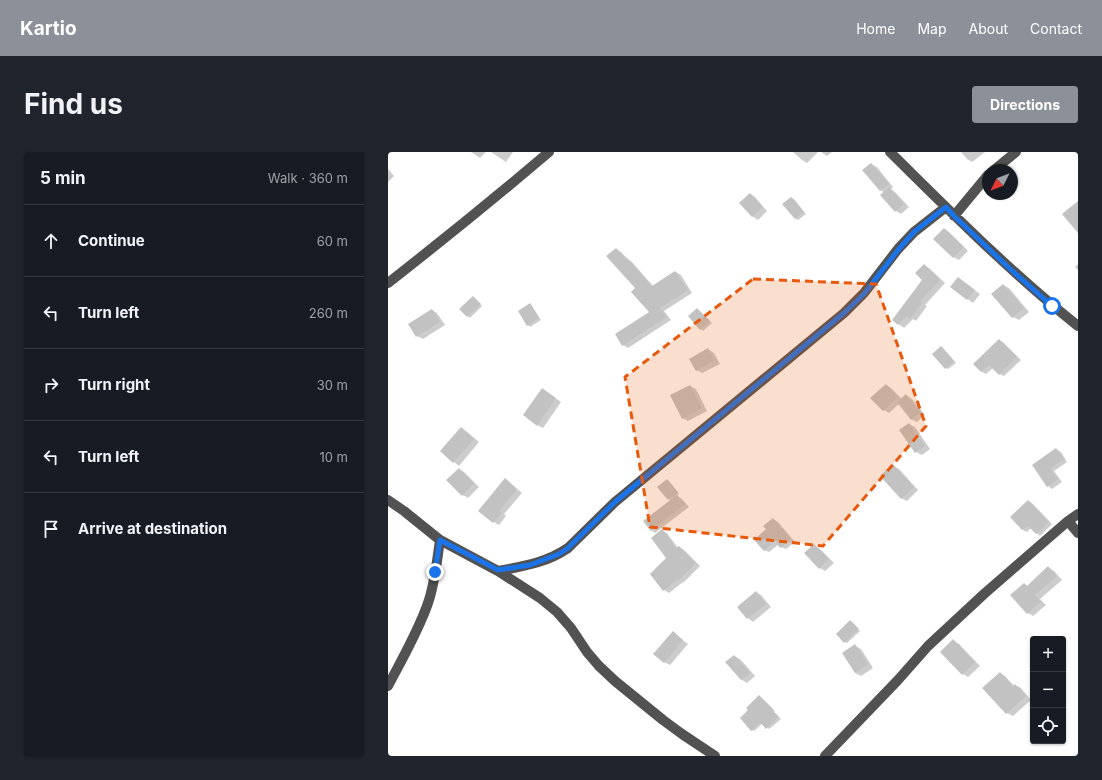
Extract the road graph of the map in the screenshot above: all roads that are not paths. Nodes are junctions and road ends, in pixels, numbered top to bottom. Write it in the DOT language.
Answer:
graph roads {
  1 [pos="549,152"];
  2 [pos="890,152"];
  3 [pos="1016,152"];
  4 [pos="1001,164"];
  5 [pos="982,182"];
  6 [pos="946,207"];
  7 [pos="954,216"];
  8 [pos="388,282"];
  9 [pos="1078,326"];
  10 [pos="388,500"];
  11 [pos="1078,514"];
  12 [pos="1068,521"];
  13 [pos="1078,533"];
  14 [pos="440,540"];
  15 [pos="498,570"];
  16 [pos="388,686"];
  17 [pos="715,756"];
  18 [pos="825,756"];
  1 -- 8 [label="street"];
  2 -- 6 [label="street"];
  3 -- 4 [label="street"];
  5 -- 7 [label="street"];
  6 -- 7 [label="street"];
  6 -- 15 [label="street"];
  7 -- 9 [label="street"];
  10 -- 14 [label="street"];
  11 -- 12 [label="street"];
  12 -- 13 [label="street"];
  12 -- 18 [label="street"];
  14 -- 15 [label="street"];
  14 -- 16 [label="street"];
  15 -- 17 [label="street"];
}
